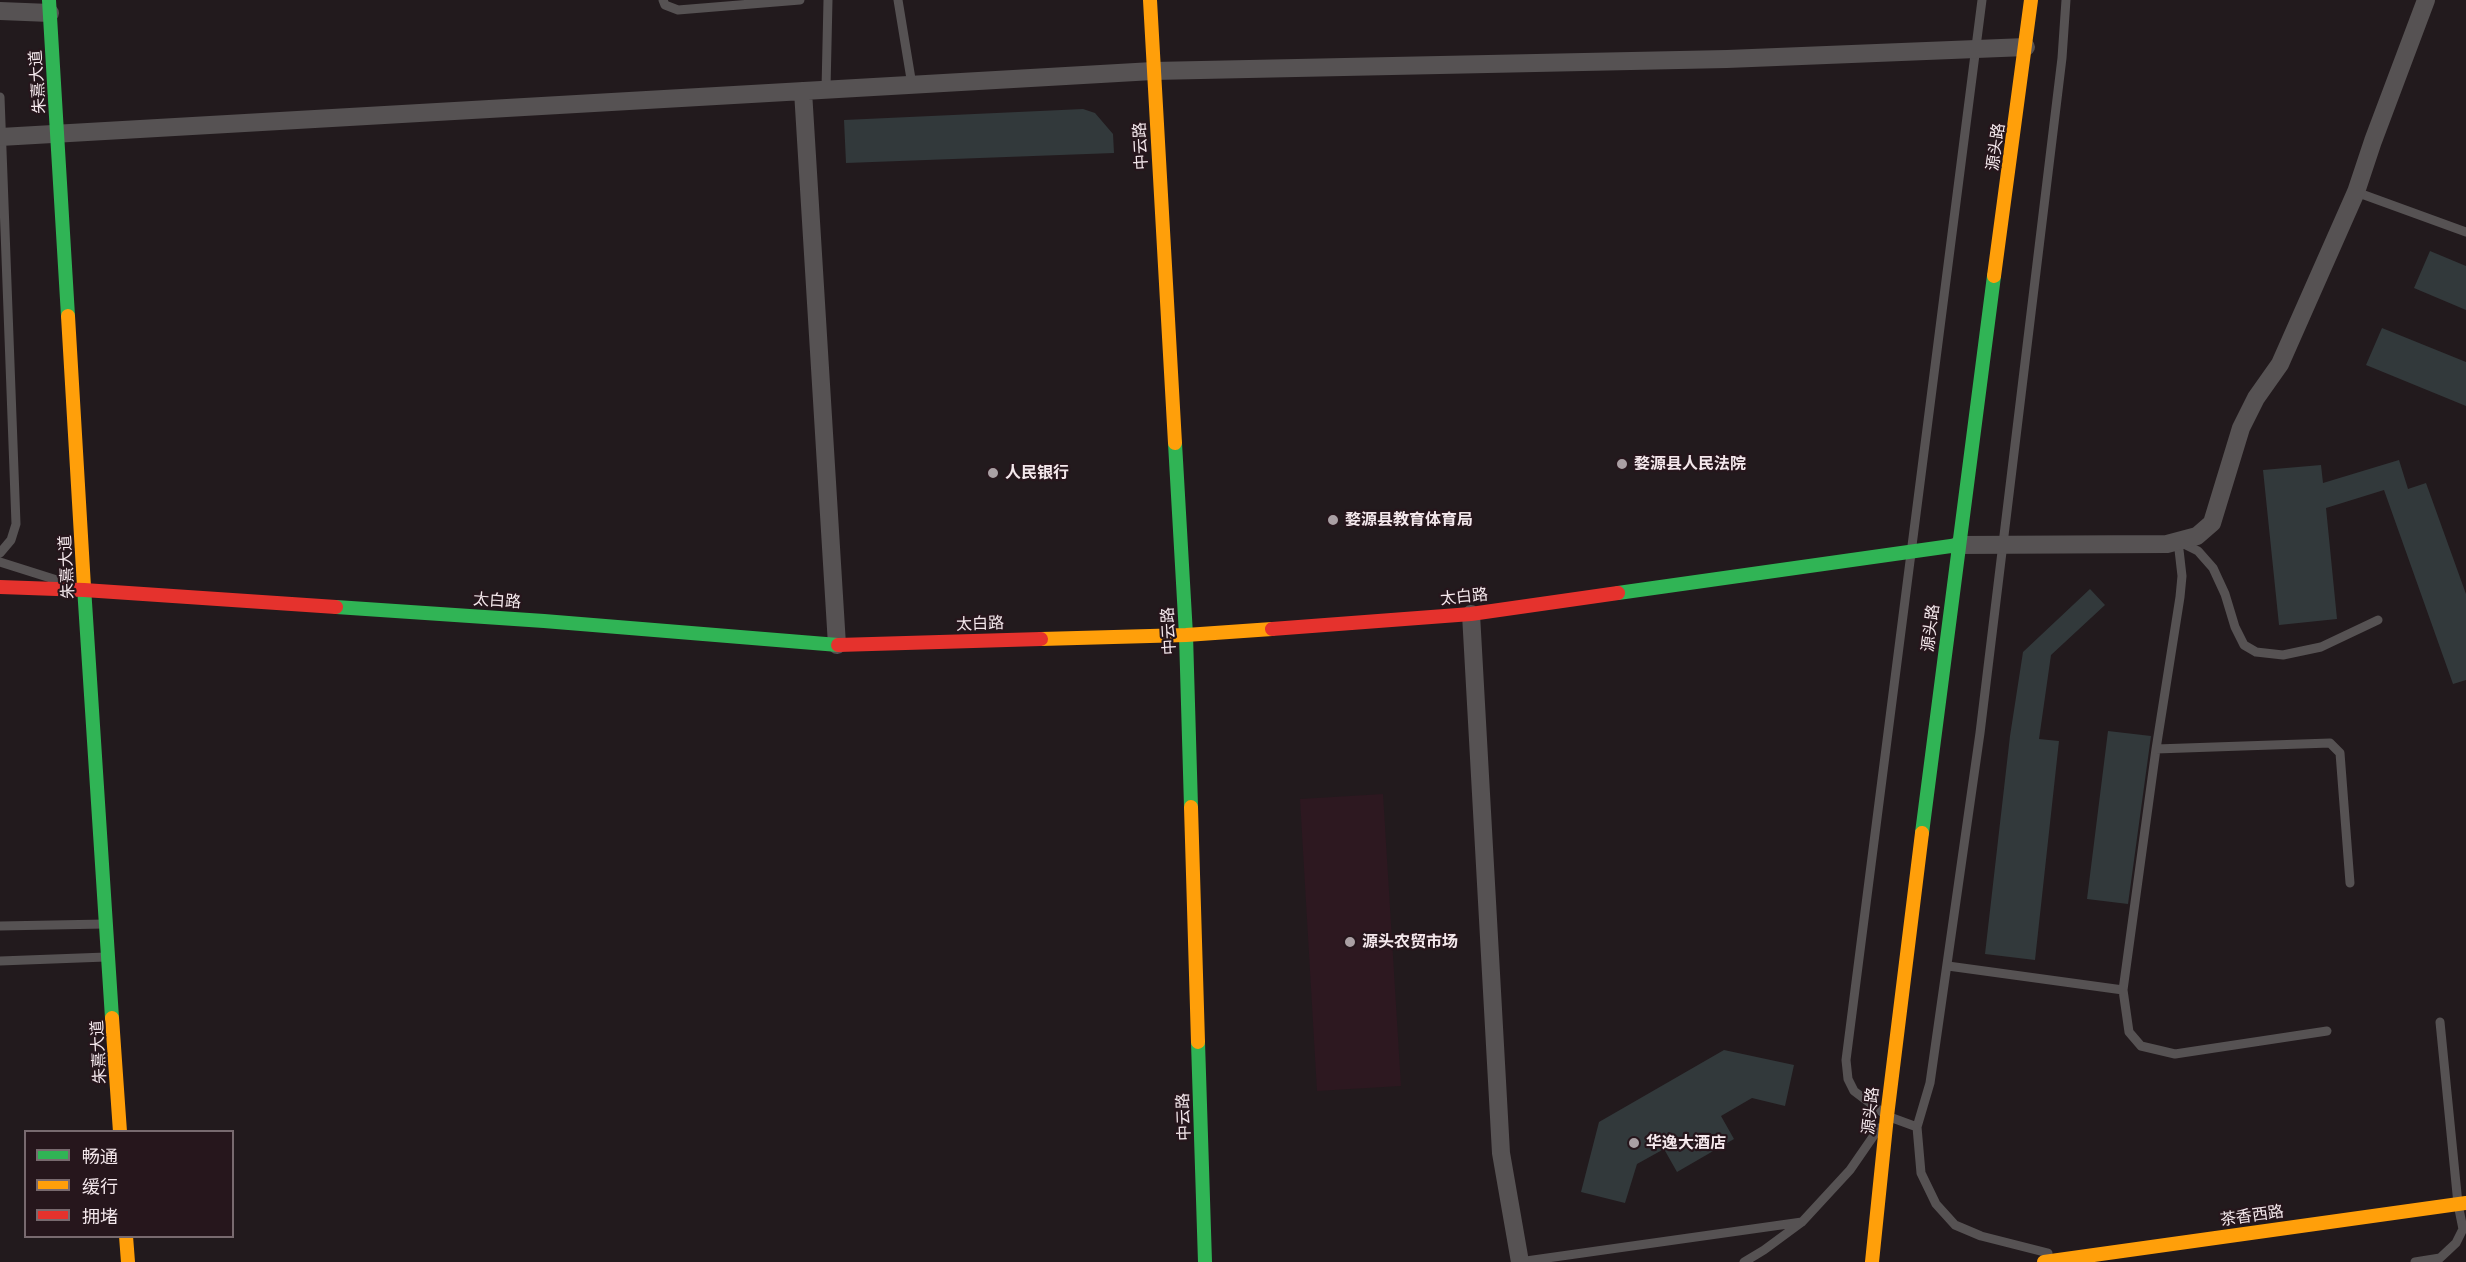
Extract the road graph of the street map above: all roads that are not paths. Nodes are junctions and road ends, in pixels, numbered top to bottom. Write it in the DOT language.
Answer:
graph roads {
  1 [pos="663,0"];
  2 [pos="800,0"];
  3 [pos="828,0"];
  4 [pos="898,0"];
  5 [pos="1150,0"];
  6 [pos="1982,0"];
  7 [pos="2031,0"];
  8 [pos="2066,0"];
  9 [pos="2426,0"];
  10 [pos="738,2"];
  11 [pos="50,7"];
  12 [pos="0,11"];
  13 [pos="2026,47"];
  14 [pos="1975,49"];
  15 [pos="1153,71"];
  16 [pos="912,85"];
  17 [pos="826,89"];
  18 [pos="803,91"];
  19 [pos="0,97"];
  20 [pos="58,135"];
  21 [pos="0,137"];
  22 [pos="2356,192"];
  23 [pos="2466,232"];
  24 [pos="2178,541"];
  25 [pos="2003,544"];
  26 [pos="1958,545"];
  27 [pos="1911,551"];
  28 [pos="0,553"];
  29 [pos="0,562"];
  30 [pos="0,587"];
  31 [pos="84,590"];
  32 [pos="1471,614"];
  33 [pos="2378,620"];
  34 [pos="1186,634"];
  35 [pos="837,645"];
  36 [pos="2156,749"];
  37 [pos="2350,883"];
  38 [pos="108,924"];
  39 [pos="0,926"];
  40 [pos="110,957"];
  41 [pos="0,961"];
  42 [pos="1948,966"];
  43 [pos="2123,990"];
  44 [pos="2440,1022"];
  45 [pos="2327,1031"];
  46 [pos="1887,1116"];
  47 [pos="1917,1127"];
  48 [pos="120,1130"];
  49 [pos="2462,1203"];
  50 [pos="1802,1222"];
  51 [pos="126,1238"];
  52 [pos="2068,1258"];
  53 [pos="128,1262"];
  54 [pos="1205,1262"];
  55 [pos="1520,1262"];
  56 [pos="1744,1262"];
  57 [pos="1872,1262"];
  58 [pos="2043,1262"];
  59 [pos="2415,1262"];
  1 -- 10 [label="lane"];
  2 -- 10 [label="lane"];
  3 -- 17 [label="lane"];
  4 -- 16 [label="lane"];
  5 -- 15 [label="street, 中云路"];
  6 -- 14 [label="lane"];
  7 -- 13 [label="street, 源头路"];
  8 -- 25 [label="lane"];
  9 -- 22 [label="street"];
  11 -- 12 [label="street"];
  11 -- 20 [label="street, 朱熹大道"];
  13 -- 14 [label="street"];
  13 -- 26 [label="street, 源头路"];
  14 -- 15 [label="street"];
  14 -- 27 [label="lane"];
  15 -- 16 [label="street"];
  15 -- 34 [label="street, 中云路"];
  16 -- 17 [label="street"];
  17 -- 18 [label="street"];
  18 -- 20 [label="street"];
  18 -- 35 [label="street"];
  19 -- 21 [label="lane"];
  20 -- 21 [label="street"];
  20 -- 31 [label="street, 朱熹大道"];
  21 -- 28 [label="lane"];
  22 -- 23 [label="lane"];
  22 -- 24 [label="street"];
  24 -- 25 [label="street"];
  24 -- 33 [label="lane"];
  24 -- 36 [label="lane"];
  25 -- 26 [label="street"];
  25 -- 42 [label="lane"];
  26 -- 27 [label="street, 太白路"];
  26 -- 46 [label="street, 源头路"];
  27 -- 32 [label="street, 太白路"];
  27 -- 46 [label="lane"];
  29 -- 31 [label="lane"];
  30 -- 31 [label="street, 太白路"];
  31 -- 35 [label="street, 太白路"];
  31 -- 38 [label="street, 朱熹大道"];
  32 -- 34 [label="street, 太白路"];
  32 -- 55 [label="street"];
  34 -- 35 [label="street, 太白路"];
  34 -- 54 [label="street, 中云路"];
  36 -- 37 [label="lane"];
  36 -- 43 [label="lane"];
  38 -- 39 [label="lane"];
  38 -- 40 [label="street, 朱熹大道"];
  40 -- 41 [label="lane"];
  40 -- 48 [label="street, 朱熹大道"];
  42 -- 43 [label="lane"];
  42 -- 47 [label="lane"];
  43 -- 45 [label="lane"];
  44 -- 49 [label="lane"];
  46 -- 47 [label="lane"];
  46 -- 50 [label="lane"];
  46 -- 57 [label="street, 源头路"];
  47 -- 52 [label="lane"];
  49 -- 52 [label="street, 茶香西路"];
  49 -- 59 [label="lane"];
  50 -- 55 [label="lane"];
  50 -- 56 [label="lane"];
  51 -- 53 [label="street"];
  52 -- 58 [label="street, 茶香西路"];
}
